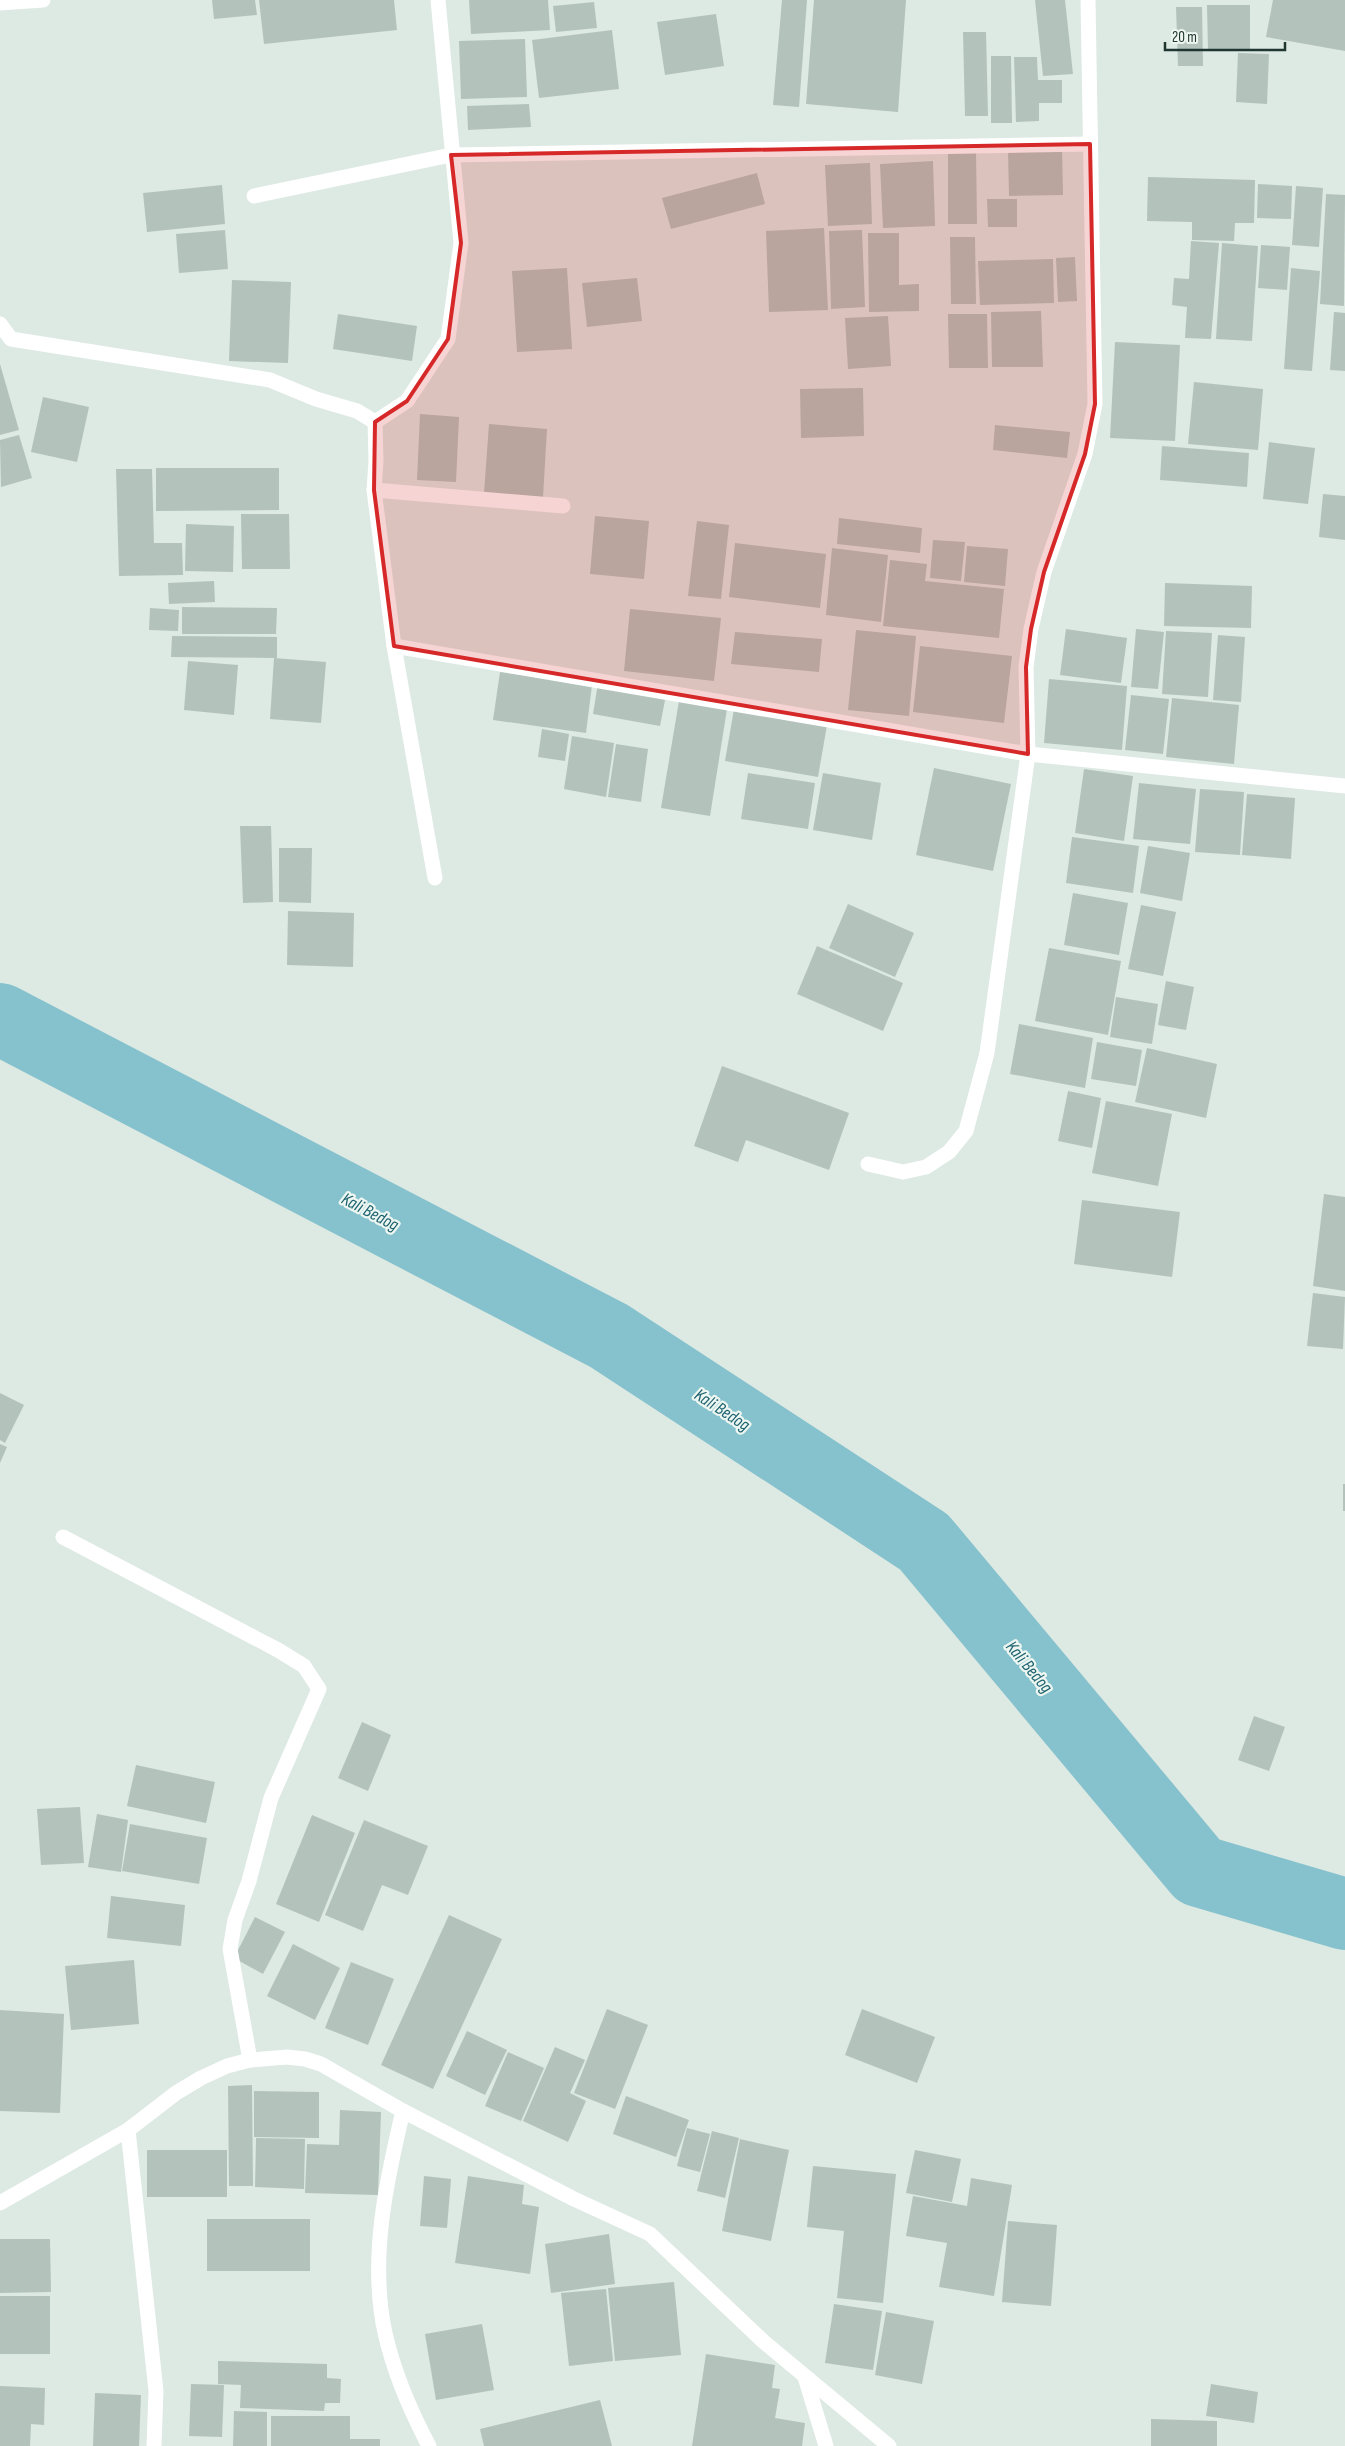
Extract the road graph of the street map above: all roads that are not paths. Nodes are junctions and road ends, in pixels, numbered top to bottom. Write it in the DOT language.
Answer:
graph roads {
  1 [pos="43,0"];
  2 [pos="438,0"];
  3 [pos="1088,0"];
  4 [pos="0,3"];
  5 [pos="1090,144"];
  6 [pos="451,155"];
  7 [pos="254,196"];
  8 [pos="0,324"];
  9 [pos="375,422"];
  10 [pos="374,490"];
  11 [pos="563,506"];
  12 [pos="394,646"];
  13 [pos="1028,754"];
  14 [pos="1345,786"];
  15 [pos="435,878"];
  16 [pos="868,1164"];
  17 [pos="63,1537"];
  18 [pos="250,2060"];
  19 [pos="403,2111"];
  20 [pos="128,2130"];
  21 [pos="0,2204"];
  22 [pos="805,2377"];
  23 [pos="154,2446"];
  24 [pos="429,2446"];
  25 [pos="826,2446"];
  26 [pos="888,2446"];
  1 -- 4 [label="street"];
  2 -- 6 [label="street"];
  3 -- 5 [label="street"];
  5 -- 6 [label="street"];
  5 -- 13 [label="street"];
  6 -- 7 [label="street"];
  6 -- 9 [label="street"];
  8 -- 9 [label="street"];
  9 -- 10 [label="street"];
  10 -- 11 [label="street"];
  10 -- 12 [label="street"];
  12 -- 13 [label="street"];
  12 -- 15 [label="street"];
  13 -- 14 [label="street"];
  13 -- 16 [label="street"];
  17 -- 18 [label="street"];
  18 -- 19 [label="street"];
  18 -- 20 [label="street"];
  19 -- 22 [label="street"];
  19 -- 24 [label="street"];
  20 -- 21 [label="street"];
  20 -- 23 [label="street"];
  22 -- 25 [label="street"];
  22 -- 26 [label="street"];
}
